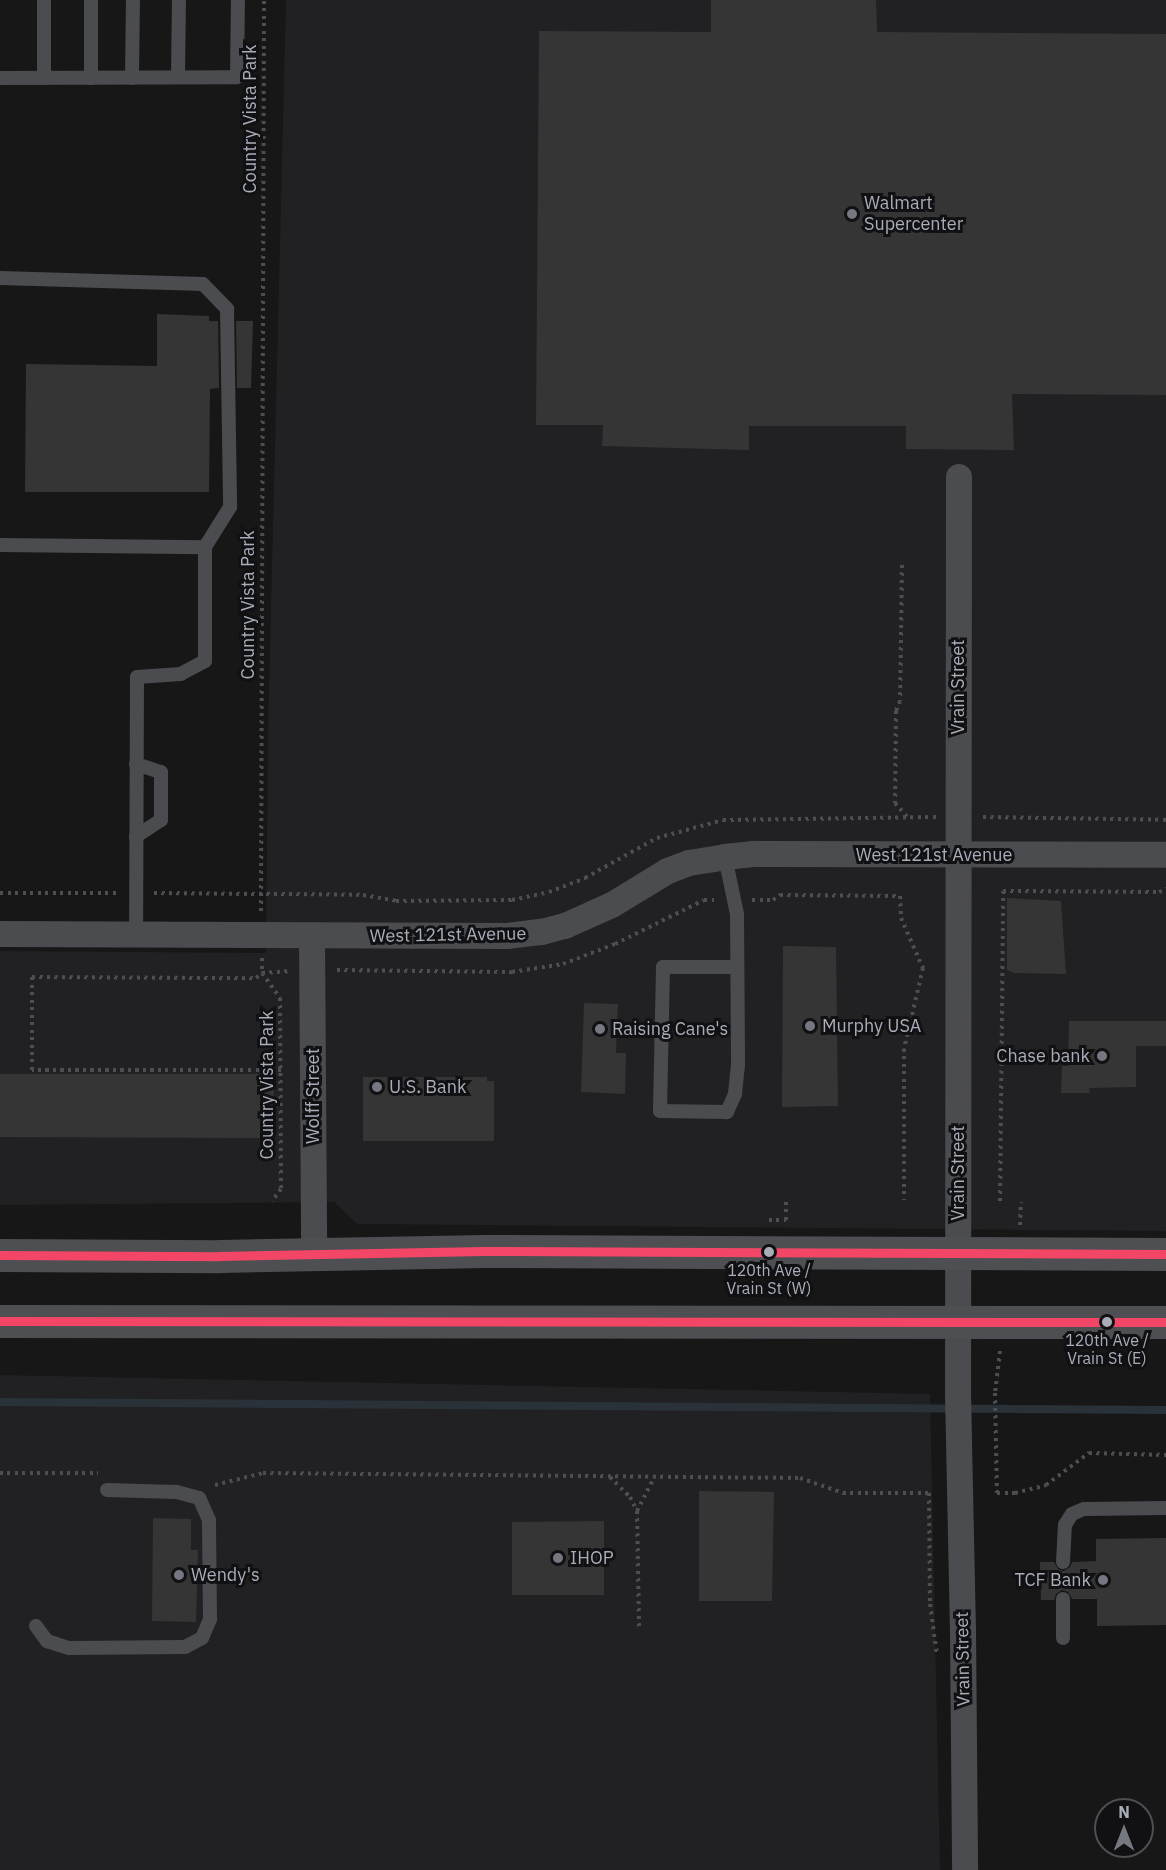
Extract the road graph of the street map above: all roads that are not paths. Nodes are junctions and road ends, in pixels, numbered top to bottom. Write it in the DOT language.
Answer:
graph roads {
  1 [pos="44,0"];
  2 [pos="91,0"];
  3 [pos="133,0"];
  4 [pos="179,0"];
  5 [pos="238,0"];
  6 [pos="178,77"];
  7 [pos="0,78"];
  8 [pos="44,78"];
  9 [pos="91,78"];
  10 [pos="132,78"];
  11 [pos="0,278"];
  12 [pos="959,477"];
  13 [pos="0,545"];
  14 [pos="205,547"];
  15 [pos="136,764"];
  16 [pos="136,836"];
  17 [pos="959,855"];
  18 [pos="1166,855"];
  19 [pos="725,857"];
  20 [pos="0,934"];
  21 [pos="136,935"];
  22 [pos="312,937"];
  23 [pos="737,967"];
  24 [pos="958,1254"];
  25 [pos="1166,1254"];
  26 [pos="0,1255"];
  27 [pos="307,1255"];
  28 [pos="0,1273"];
  29 [pos="0,1321"];
  30 [pos="958,1321"];
  31 [pos="1166,1322"];
  32 [pos="107,1490"];
  33 [pos="1166,1508"];
  34 [pos="1063,1562"];
  35 [pos="1064,1599"];
  36 [pos="36,1626"];
  37 [pos="1064,1638"];
  38 [pos="965,1870"];
  1 -- 8 [label="lane"];
  2 -- 9 [label="lane"];
  3 -- 10 [label="lane"];
  4 -- 6 [label="lane"];
  5 -- 6 [label="lane"];
  6 -- 10 [label="lane"];
  7 -- 8 [label="lane"];
  8 -- 9 [label="lane"];
  9 -- 10 [label="lane"];
  11 -- 14 [label="lane"];
  12 -- 17 [label="street, Vrain Street"];
  13 -- 14 [label="lane"];
  14 -- 15 [label="lane"];
  15 -- 16 [label="lane"];
  15 -- 16 [label="lane"];
  16 -- 21 [label="lane"];
  17 -- 18 [label="street, West 121st Avenue"];
  17 -- 19 [label="street, West 121st Avenue"];
  17 -- 24 [label="street, Vrain Street"];
  19 -- 22 [label="street, West 121st Avenue"];
  19 -- 23 [label="lane"];
  20 -- 21 [label="street, West 121st Avenue"];
  21 -- 22 [label="street, West 121st Avenue"];
  22 -- 27 [label="street, Wolff Street"];
  23 -- 23 [label="lane"];
  24 -- 25 [label="main road"];
  24 -- 27 [label="main road"];
  24 -- 30 [label="street, Vrain Street"];
  26 -- 27 [label="main road"];
  27 -- 28 [label="main road"];
  29 -- 30 [label="main road"];
  30 -- 31 [label="main road"];
  30 -- 38 [label="street, Vrain Street"];
  32 -- 36 [label="lane"];
  33 -- 34 [label="lane"];
  35 -- 37 [label="lane"];
}
